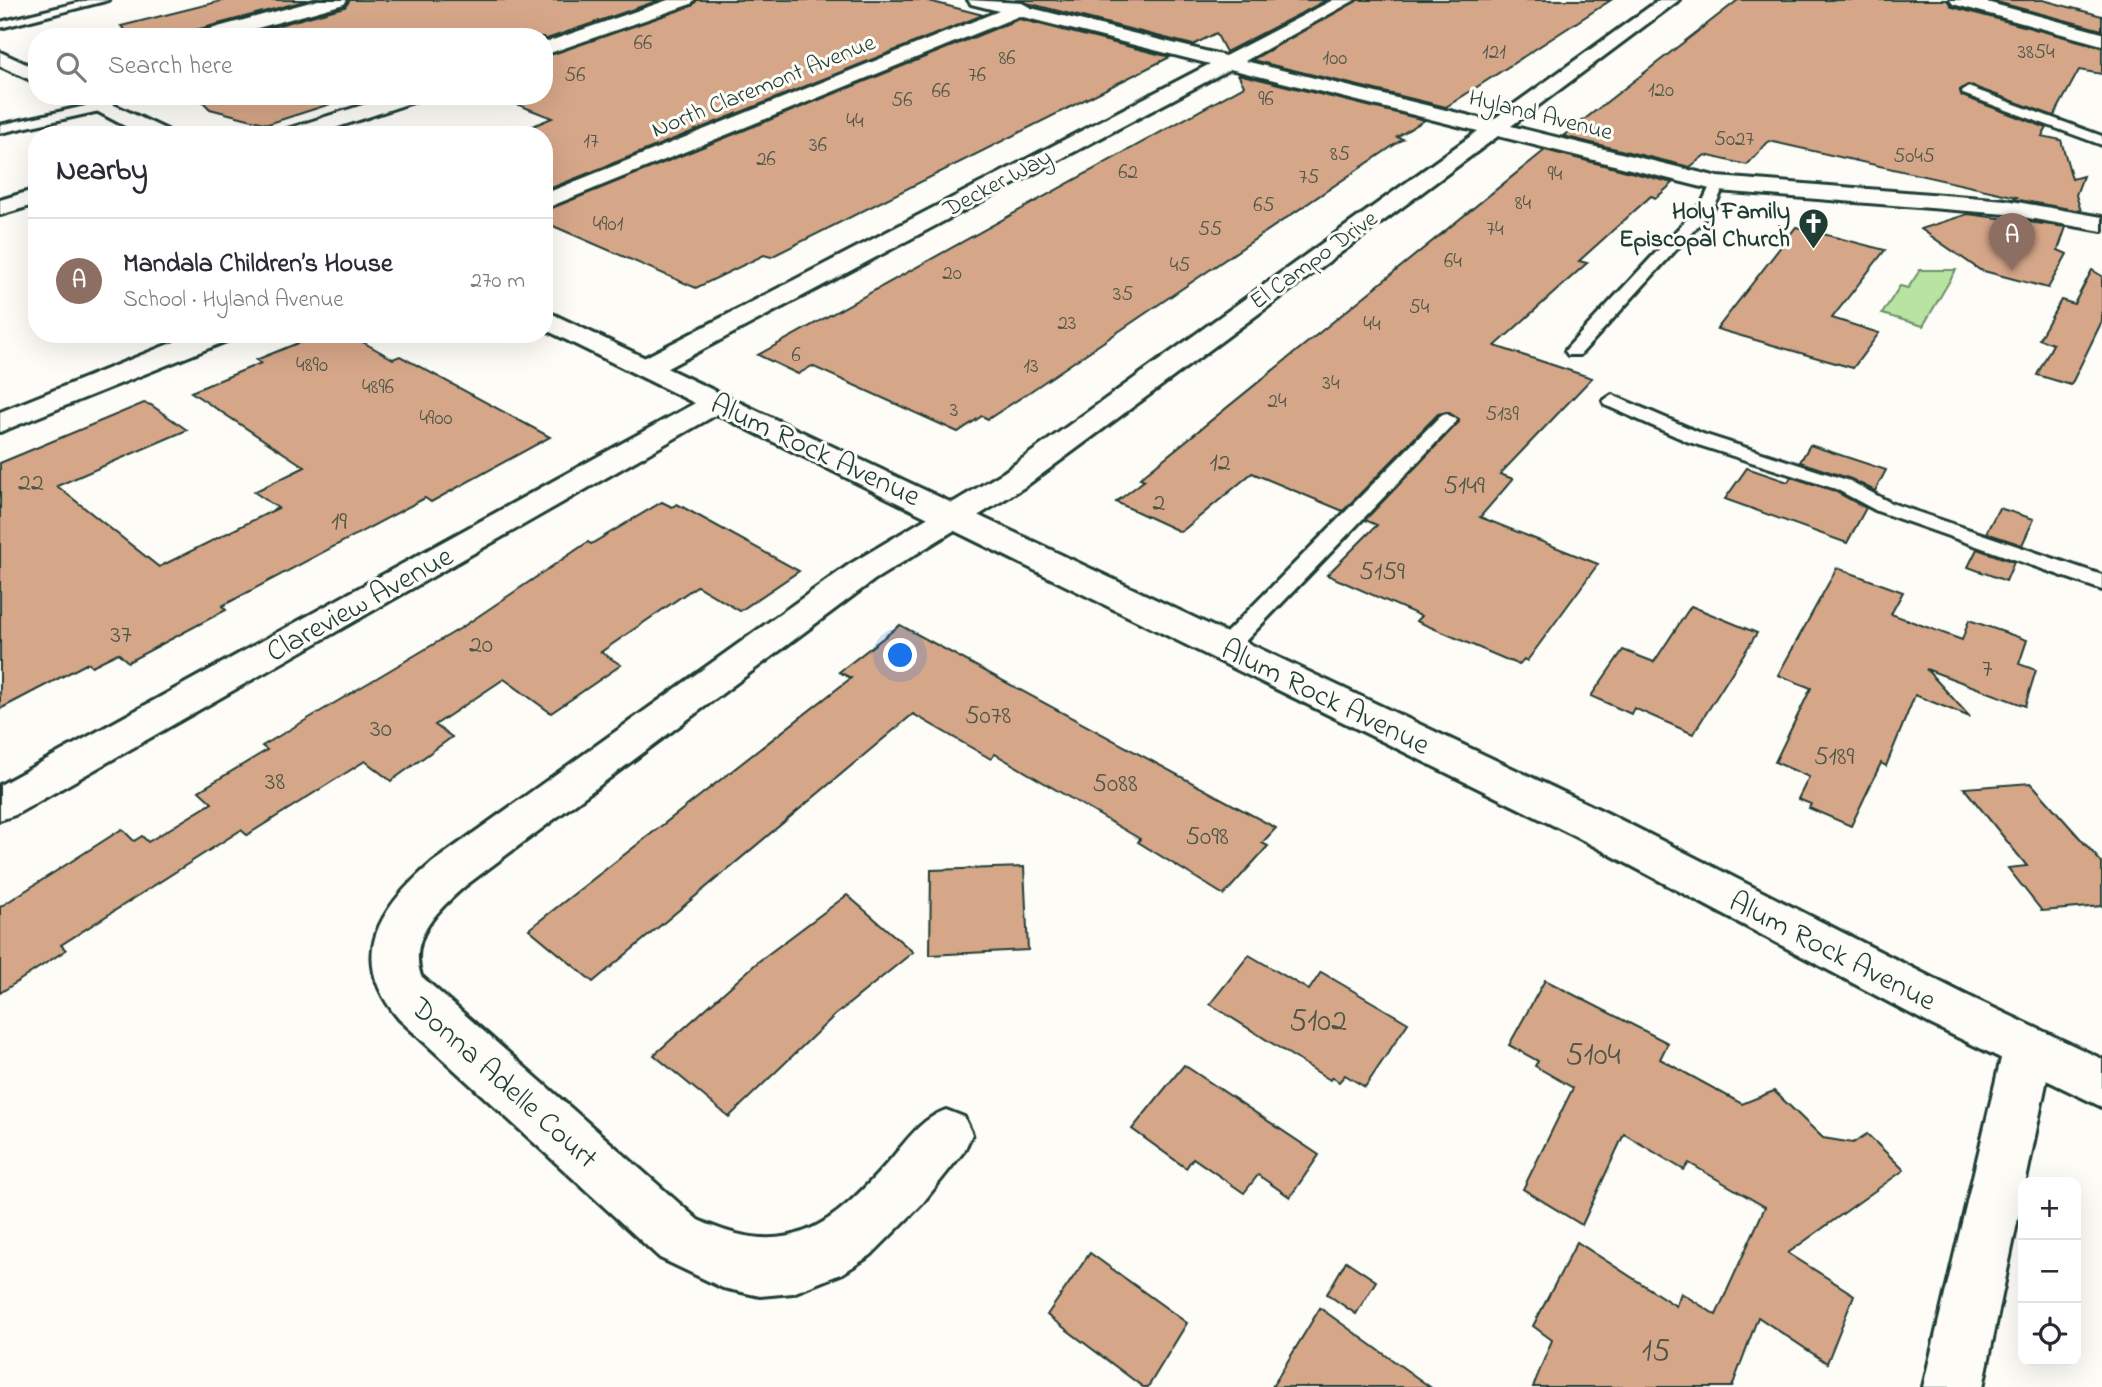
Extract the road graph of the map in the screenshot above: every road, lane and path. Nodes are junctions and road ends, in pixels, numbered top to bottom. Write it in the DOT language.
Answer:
graph roads {
  1 [pos="103,0"];
  2 [pos="338,0"];
  3 [pos="685,0"];
  4 [pos="977,0"];
  5 [pos="1041,0"];
  6 [pos="1346,0"];
  7 [pos="1670,0"];
  8 [pos="1959,0"];
  9 [pos="1016,10"];
  10 [pos="0,25"];
  11 [pos="242,28"];
  12 [pos="2102,40"];
  13 [pos="553,46"];
  14 [pos="0,58"];
  15 [pos="1222,62"];
  16 [pos="28,72"];
  17 [pos="1968,91"];
  18 [pos="95,105"];
  19 [pos="388,105"];
  20 [pos="99,107"];
  21 [pos="140,126"];
  22 [pos="321,126"];
  23 [pos="0,129"];
  24 [pos="1490,129"];
  25 [pos="2102,141"];
  26 [pos="1718,184"];
  27 [pos="553,198"];
  28 [pos="28,200"];
  29 [pos="0,208"];
  30 [pos="2102,224"];
  31 [pos="553,322"];
  32 [pos="197,343"];
  33 [pos="1574,351"];
  34 [pos="648,368"];
  35 [pos="1612,401"];
  36 [pos="718,402"];
  37 [pos="1447,420"];
  38 [pos="0,423"];
  39 [pos="955,515"];
  40 [pos="2102,583"];
  41 [pos="1226,647"];
  42 [pos="0,804"];
  43 [pos="2028,1050"];
  44 [pos="2102,1084"];
  45 [pos="946,1134"];
  46 [pos="1953,1387"];
  1 -- 10 [label="lane"];
  2 -- 11 [label="street"];
  3 -- 13 [label="street"];
  4 -- 9 [label="street, Hyland Avenue"];
  5 -- 9 [label="street, North Claremont Avenue"];
  6 -- 15 [label="street, Decker Way"];
  7 -- 24 [label="street, El Campo Drive"];
  8 -- 12 [label="street"];
  9 -- 15 [label="street, Hyland Avenue"];
  9 -- 27 [label="street, North Claremont Avenue"];
  14 -- 16 [label="street"];
  15 -- 24 [label="street, Hyland Avenue"];
  15 -- 34 [label="street, Decker Way"];
  17 -- 25 [label="lane"];
  18 -- 20 [label="street"];
  19 -- 22 [label="street"];
  20 -- 21 [label="street"];
  20 -- 23 [label="lane"];
  24 -- 26 [label="street, Hyland Avenue"];
  24 -- 39 [label="street, El Campo Drive"];
  26 -- 30 [label="street, Hyland Avenue"];
  26 -- 33 [label="lane"];
  28 -- 29 [label="street"];
  31 -- 34 [label="street, Alum Rock Avenue"];
  32 -- 38 [label="street"];
  34 -- 36 [label="street, Alum Rock Avenue"];
  35 -- 40 [label="lane"];
  36 -- 39 [label="street, Alum Rock Avenue"];
  36 -- 42 [label="street, Clareview Avenue"];
  37 -- 41 [label="lane"];
  39 -- 41 [label="street, Alum Rock Avenue"];
  39 -- 45 [label="street, Donna Adelle Court"];
  41 -- 43 [label="street, Alum Rock Avenue"];
  43 -- 44 [label="street, Alum Rock Avenue"];
  43 -- 46 [label="street"];
}
